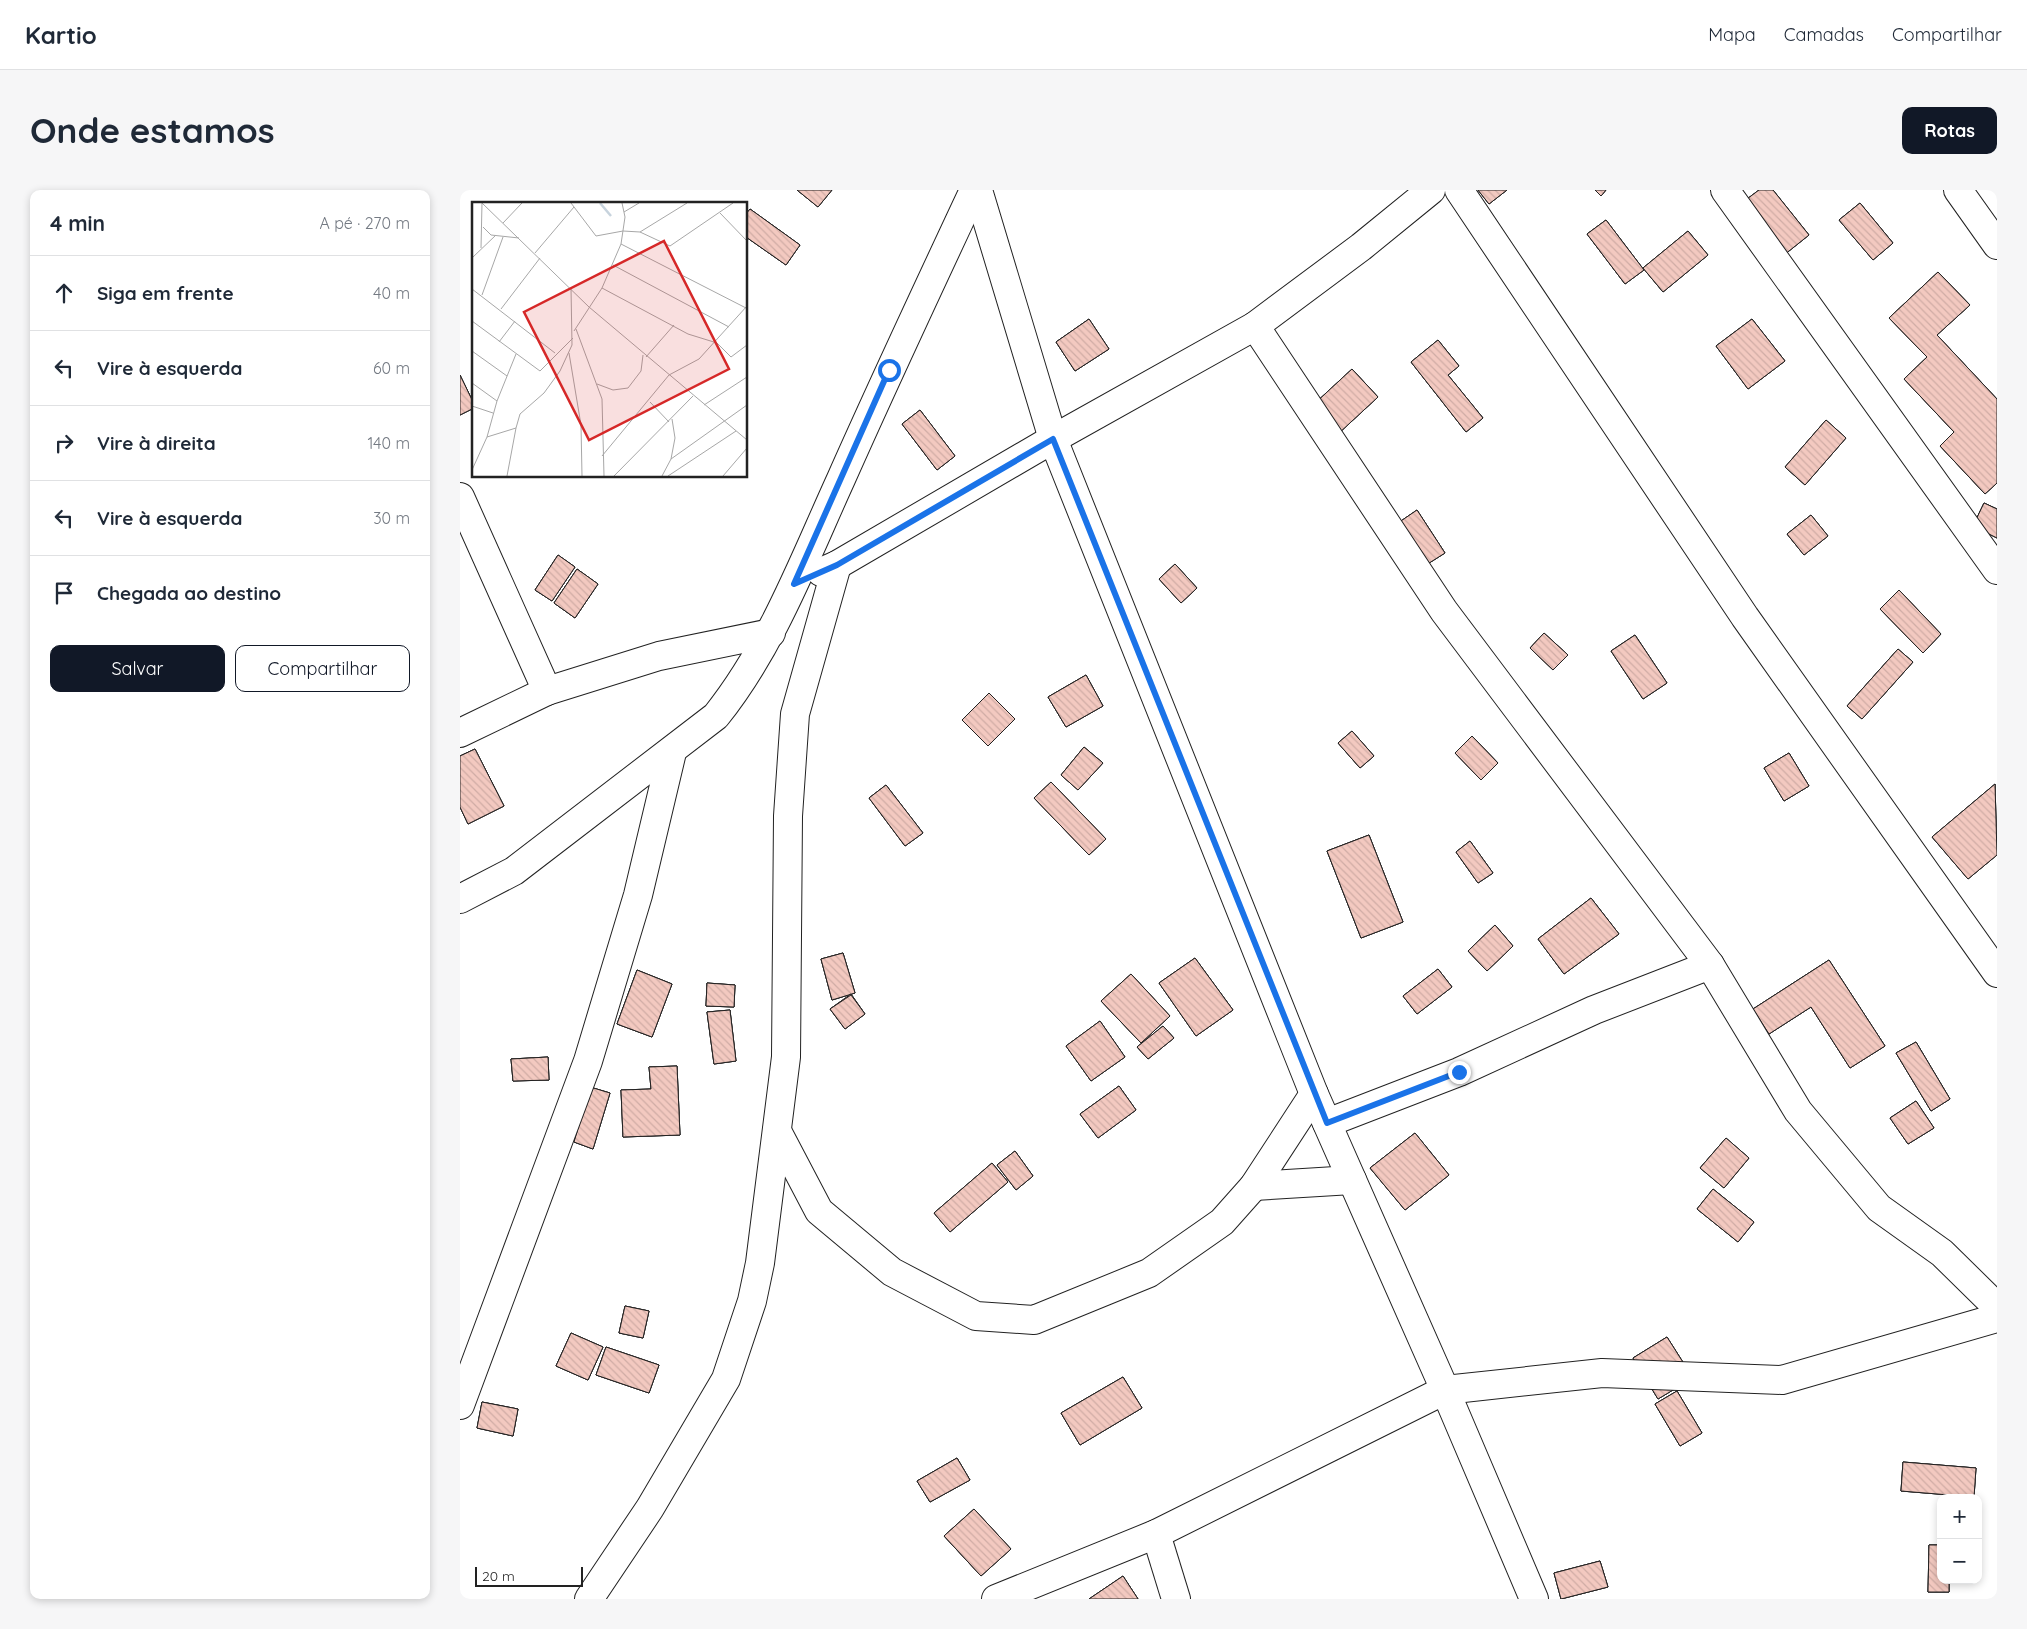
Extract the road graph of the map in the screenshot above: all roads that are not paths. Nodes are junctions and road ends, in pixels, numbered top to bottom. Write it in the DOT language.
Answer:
graph roads {
  1 [pos="974,190"];
  2 [pos="978,190"];
  3 [pos="1431,190"];
  4 [pos="1459,190"];
  5 [pos="1725,190"];
  6 [pos="1958,190"];
  7 [pos="1997,245"];
  8 [pos="1254,326"];
  9 [pos="1053,439"];
  10 [pos="460,497"];
  11 [pos="837,565"];
  12 [pos="1997,570"];
  13 [pos="794,584"];
  14 [pos="771,633"];
  15 [pos="546,691"];
  16 [pos="460,733"];
  17 [pos="672,752"];
  18 [pos="460,899"];
  19 [pos="1710,965"];
  20 [pos="1997,972"];
  21 [pos="1314,1094"];
  22 [pos="1327,1123"];
  23 [pos="777,1131"];
  24 [pos="1352,1180"];
  25 [pos="1254,1186"];
  26 [pos="1997,1307"];
  27 [pos="1997,1318"];
  28 [pos="1445,1390"];
  29 [pos="460,1405"];
  30 [pos="1156,1534"];
  31 [pos="589,1599"];
  32 [pos="996,1599"];
  33 [pos="1176,1599"];
  34 [pos="1534,1599"];
  1 -- 13 [label="street"];
  2 -- 9 [label="street"];
  3 -- 8 [label="street"];
  4 -- 20 [label="street"];
  5 -- 12 [label="street"];
  6 -- 7 [label="street"];
  8 -- 9 [label="street"];
  8 -- 19 [label="street"];
  9 -- 11 [label="street"];
  9 -- 21 [label="street"];
  10 -- 15 [label="street"];
  11 -- 13 [label="street"];
  11 -- 23 [label="street"];
  13 -- 14 [label="street"];
  14 -- 15 [label="street"];
  14 -- 17 [label="street"];
  15 -- 16 [label="street"];
  17 -- 18 [label="street"];
  17 -- 29 [label="street"];
  19 -- 22 [label="street"];
  19 -- 26 [label="street"];
  21 -- 22 [label="street"];
  21 -- 25 [label="street"];
  22 -- 24 [label="street"];
  23 -- 25 [label="street"];
  23 -- 31 [label="street"];
  24 -- 25 [label="street"];
  24 -- 28 [label="street"];
  27 -- 28 [label="street"];
  28 -- 30 [label="street"];
  28 -- 34 [label="street"];
  30 -- 32 [label="street"];
  30 -- 33 [label="street"];
}
